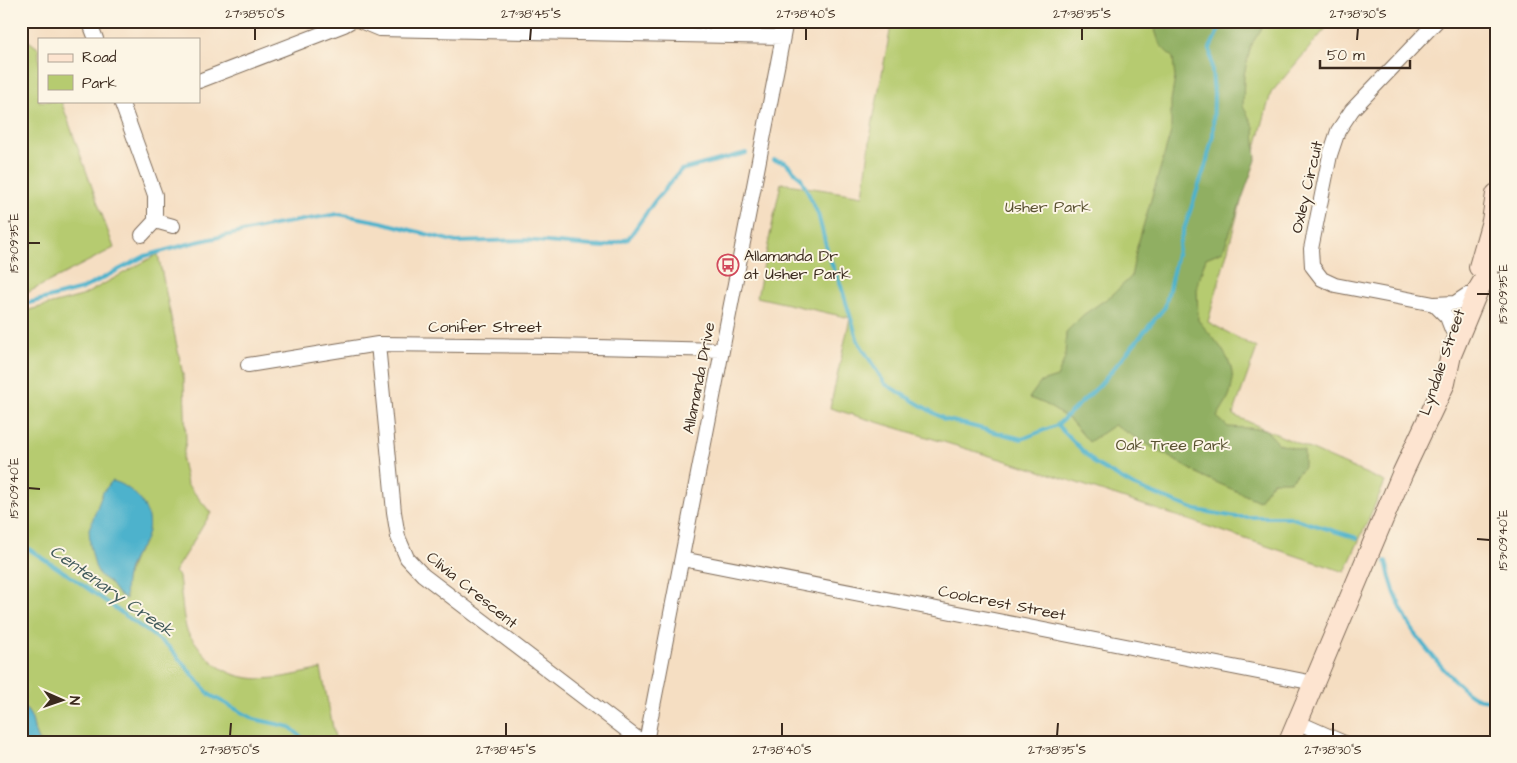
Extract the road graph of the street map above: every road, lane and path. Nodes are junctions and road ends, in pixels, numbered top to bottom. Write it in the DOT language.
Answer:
graph roads {
  1 [pos="89,21"];
  2 [pos="350,21"];
  3 [pos="360,21"];
  4 [pos="786,21"];
  5 [pos="1436,21"];
  6 [pos="784,37"];
  7 [pos="96,38"];
  8 [pos="200,82"];
  9 [pos="121,102"];
  10 [pos="1496,194"];
  11 [pos="155,221"];
  12 [pos="173,226"];
  13 [pos="142,235"];
  14 [pos="1496,251"];
  15 [pos="1466,295"];
  16 [pos="1434,304"];
  17 [pos="1452,330"];
  18 [pos="378,344"];
  19 [pos="722,350"];
  20 [pos="248,365"];
  21 [pos="1403,472"];
  22 [pos="682,559"];
  23 [pos="1314,682"];
  24 [pos="1297,722"];
  25 [pos="642,742"];
  26 [pos="646,742"];
  27 [pos="1289,742"];
  28 [pos="1342,742"];
  1 -- 7 [label="street"];
  2 -- 8 [label="street"];
  3 -- 6 [label="street"];
  4 -- 6 [label="street, Allamanda Drive"];
  5 -- 16 [label="street, Oxley Circuit"];
  6 -- 19 [label="street, Allamanda Drive"];
  9 -- 11 [label="street"];
  10 -- 15 [label="street, Lyndale Street"];
  11 -- 12 [label="street"];
  11 -- 13 [label="street"];
  14 -- 21 [label="street, Lyndale Street"];
  15 -- 16 [label="street, Oxley Circuit"];
  15 -- 17 [label="street, Lyndale Street"];
  16 -- 17 [label="street"];
  17 -- 21 [label="street, Lyndale Street"];
  18 -- 19 [label="street, Conifer Street"];
  18 -- 20 [label="street, Conifer Street"];
  18 -- 25 [label="street, Clivia Crescent"];
  19 -- 22 [label="street, Allamanda Drive"];
  21 -- 23 [label="street, Lyndale Street"];
  22 -- 23 [label="street, Coolcrest Street"];
  22 -- 26 [label="street, Allamanda Drive"];
  23 -- 24 [label="street, Lyndale Street"];
  24 -- 27 [label="street, Lyndale Street"];
  24 -- 28 [label="street"];
}
